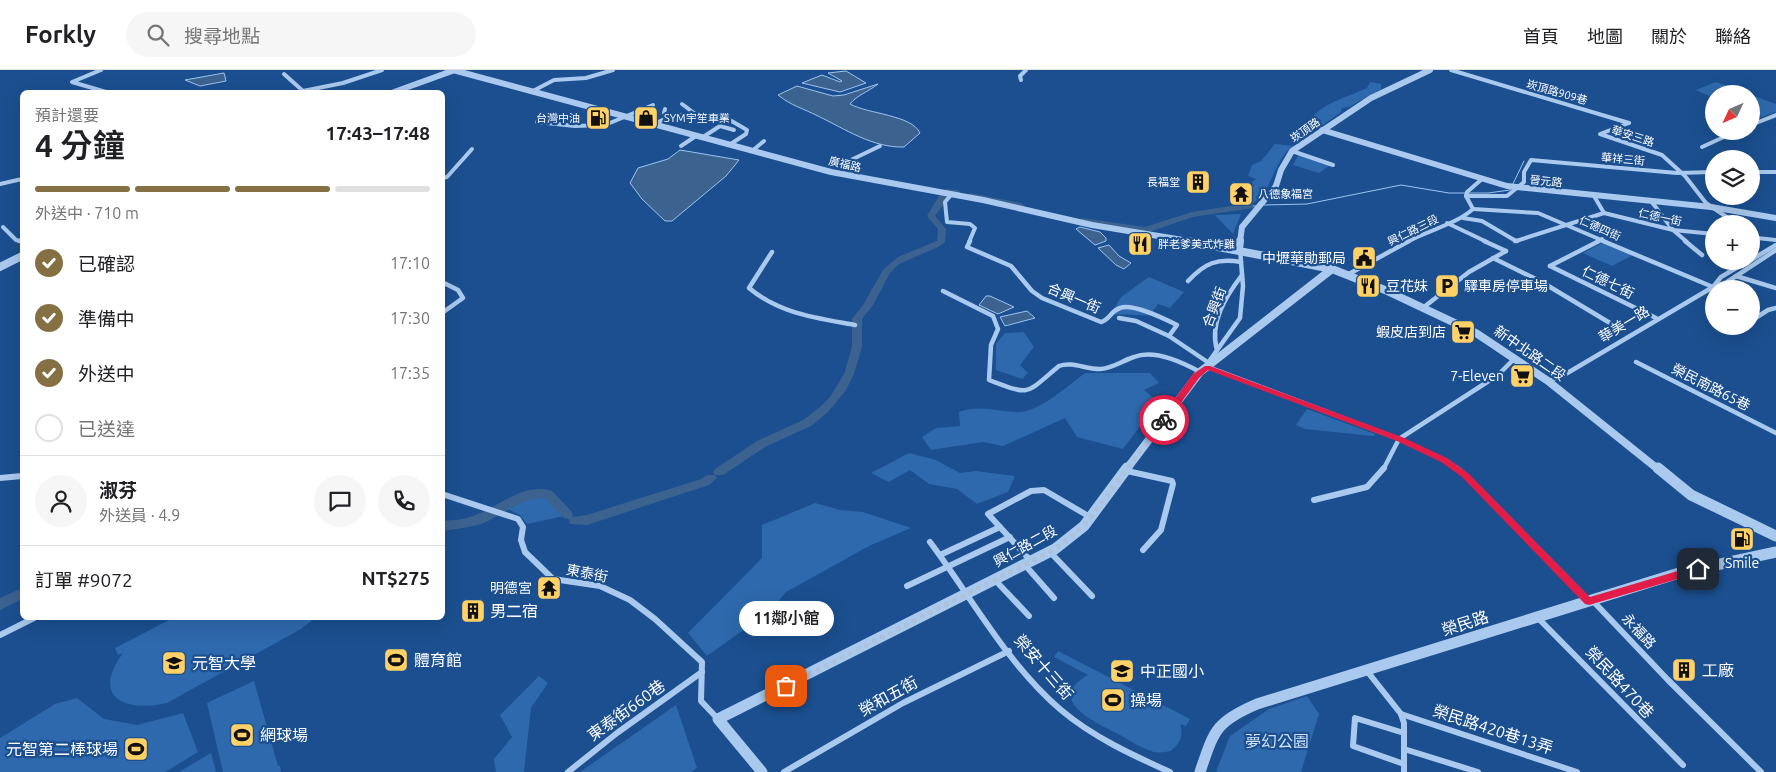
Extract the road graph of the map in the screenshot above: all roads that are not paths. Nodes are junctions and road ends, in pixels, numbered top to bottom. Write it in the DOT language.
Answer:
graph roads {
  1 [pos="100,70"];
  2 [pos="382,70"];
  3 [pos="454,70"];
  4 [pos="614,70"];
  5 [pos="1019,70"];
  6 [pos="1430,70"];
  7 [pos="1451,70"];
  8 [pos="1024,72"];
  9 [pos="284,74"];
  10 [pos="1021,80"];
  11 [pos="99,90"];
  12 [pos="399,90"];
  13 [pos="531,92"];
  14 [pos="682,104"];
  15 [pos="653,105"];
  16 [pos="665,109"];
  17 [pos="1776,115"];
  18 [pos="624,116"];
  19 [pos="723,116"];
  20 [pos="669,117"];
  21 [pos="1760,121"];
  22 [pos="537,122"];
  23 [pos="1628,123"];
  24 [pos="654,124"];
  25 [pos="734,130"];
  26 [pos="1322,130"];
  27 [pos="699,137"];
  28 [pos="1717,140"];
  29 [pos="764,141"];
  30 [pos="729,145"];
  31 [pos="681,146"];
  32 [pos="880,146"];
  33 [pos="1702,147"];
  34 [pos="472,149"];
  35 [pos="752,151"];
  36 [pos="1292,151"];
  37 [pos="851,160"];
  38 [pos="1333,165"];
  39 [pos="1682,172"];
  40 [pos="1705,172"];
  41 [pos="1760,172"];
  42 [pos="1776,172"];
  43 [pos="445,177"];
  44 [pos="20,179"];
  45 [pos="1482,179"];
  46 [pos="0,184"];
  47 [pos="1518,188"];
  48 [pos="951,194"];
  49 [pos="1466,196"];
  50 [pos="1594,196"];
  51 [pos="1651,201"];
  52 [pos="1711,207"];
  53 [pos="1474,209"];
  54 [pos="1604,213"];
  55 [pos="1723,215"];
  56 [pos="1463,218"];
  57 [pos="1776,218"];
  58 [pos="1447,223"];
  59 [pos="1568,224"];
  60 [pos="3,227"];
  61 [pos="1672,230"];
  62 [pos="1705,233"];
  63 [pos="1760,238"];
  64 [pos="1602,239"];
  65 [pos="1760,239"];
  66 [pos="1776,240"];
  67 [pos="20,241"];
  68 [pos="1776,245"];
  69 [pos="1240,249"];
  70 [pos="1776,250"];
  71 [pos="772,252"];
  72 [pos="1760,254"];
  73 [pos="1702,255"];
  74 [pos="20,257"];
  75 [pos="1493,258"];
  76 [pos="1241,262"];
  77 [pos="0,267"];
  78 [pos="1332,269"];
  79 [pos="1733,270"];
  80 [pos="1242,275"];
  81 [pos="1347,275"];
  82 [pos="1736,276"];
  83 [pos="1719,280"];
  84 [pos="1728,280"];
  85 [pos="1188,281"];
  86 [pos="445,284"];
  87 [pos="1705,284"];
  88 [pos="1776,288"];
  89 [pos="943,291"];
  90 [pos="1705,291"];
  91 [pos="1424,307"];
  92 [pos="1776,308"];
  93 [pos="445,311"];
  94 [pos="1760,315"];
  95 [pos="1119,318"];
  96 [pos="1656,318"];
  97 [pos="1610,323"];
  98 [pos="855,325"];
  99 [pos="1169,336"];
  100 [pos="1217,350"];
  101 [pos="1513,360"];
  102 [pos="1636,362"];
  103 [pos="1205,367"];
  104 [pos="1548,381"];
  105 [pos="1776,433"];
  106 [pos="1400,439"];
  107 [pos="1127,471"];
  108 [pos="20,476"];
  109 [pos="0,478"];
  110 [pos="445,495"];
  111 [pos="1314,500"];
  112 [pos="1091,518"];
  113 [pos="1000,527"];
  114 [pos="1776,536"];
  115 [pos="1010,538"];
  116 [pos="930,542"];
  117 [pos="1142,550"];
  118 [pos="1050,552"];
  119 [pos="1776,552"];
  120 [pos="940,555"];
  121 [pos="1028,563"];
  122 [pos="949,566"];
  123 [pos="995,580"];
  124 [pos="907,586"];
  125 [pos="969,594"];
  126 [pos="1092,596"];
  127 [pos="1054,598"];
  128 [pos="1589,602"];
  129 [pos="1029,616"];
  130 [pos="1538,618"];
  131 [pos="30,620"];
  132 [pos="0,635"];
  133 [pos="1009,650"];
  134 [pos="1367,671"];
  135 [pos="702,672"];
  136 [pos="1401,714"];
  137 [pos="718,719"];
  138 [pos="1404,733"];
  139 [pos="1404,749"];
  140 [pos="1404,764"];
  141 [pos="1683,765"];
  142 [pos="568,772"];
  143 [pos="762,772"];
  144 [pos="784,772"];
  145 [pos="1170,772"];
  146 [pos="1200,772"];
  147 [pos="1404,772"];
  148 [pos="1478,772"];
  149 [pos="1577,772"];
  150 [pos="1761,772"];
  1 -- 11 [label="street"];
  2 -- 9 [label="street"];
  3 -- 12 [label="street"];
  3 -- 13 [label="street, 廣福路"];
  4 -- 13 [label="street"];
  5 -- 8 [label="street"];
  6 -- 26 [label="street, 崁頂路"];
  7 -- 23 [label="street, 崁頂路909巷"];
  8 -- 10 [label="street"];
  13 -- 18 [label="street, 廣福路"];
  14 -- 20 [label="street"];
  15 -- 18 [label="street"];
  16 -- 20 [label="street"];
  17 -- 21 [label="street"];
  18 -- 22 [label="street"];
  18 -- 24 [label="street, 廣福路"];
  19 -- 30 [label="street"];
  20 -- 24 [label="street"];
  23 -- 39 [label="street, 華安三路"];
  24 -- 27 [label="street, 廣福路"];
  25 -- 27 [label="street"];
  26 -- 36 [label="street, 崁頂路"];
  26 -- 45 [label="street, 晉元路"];
  27 -- 30 [label="street, 廣福路"];
  27 -- 31 [label="street"];
  28 -- 33 [label="street"];
  29 -- 35 [label="street"];
  30 -- 35 [label="street, 廣福路"];
  32 -- 37 [label="street"];
  34 -- 43 [label="street"];
  35 -- 48 [label="street, 廣福路"];
  36 -- 38 [label="street"];
  36 -- 69 [label="street, 崁頂路"];
  39 -- 40 [label="street, 華祥三街"];
  39 -- 47 [label="street, 華祥三街"];
  39 -- 52 [label="street"];
  41 -- 42 [label="street"];
  44 -- 46 [label="street"];
  45 -- 47 [label="street, 晉元路"];
  45 -- 49 [label="street"];
  47 -- 49 [label="street"];
  47 -- 50 [label="street, 晉元路"];
  48 -- 69 [label="street, 廣福路"];
  48 -- 99 [label="street, 合興一街"];
  49 -- 53 [label="street"];
  50 -- 51 [label="street, 晉元路"];
  50 -- 54 [label="street"];
  51 -- 52 [label="street, 晉元路"];
  51 -- 61 [label="street"];
  52 -- 55 [label="street"];
  52 -- 57 [label="street, 晉元路"];
  53 -- 56 [label="street, 興仁路三段"];
  53 -- 59 [label="street, 仁德四街"];
  54 -- 59 [label="street"];
  54 -- 61 [label="street, 仁德一街"];
  56 -- 58 [label="street, 興仁路三段"];
  56 -- 59 [label="street"];
  58 -- 75 [label="street"];
  58 -- 81 [label="street, 興仁路三段"];
  59 -- 64 [label="street, 仁德四街"];
  60 -- 67 [label="street"];
  61 -- 62 [label="street, 仁德一街"];
  61 -- 73 [label="street"];
  63 -- 66 [label="street"];
  64 -- 87 [label="street, 仁德四街"];
  64 -- 96 [label="street, 仁德七街"];
  65 -- 68 [label="street"];
  68 -- 72 [label="street, 華美一路"];
  69 -- 76 [label="street"];
  69 -- 78 [label="street, 新中北路二段"];
  70 -- 82 [label="street, 華美一路"];
  71 -- 98 [label="street"];
  74 -- 77 [label="street"];
  75 -- 91 [label="street"];
  75 -- 97 [label="street"];
  76 -- 80 [label="street"];
  76 -- 85 [label="street"];
  78 -- 81 [label="street, 新中北路二段"];
  78 -- 103 [label="street, 興仁路二段"];
  79 -- 83 [label="street, 華美一路"];
  80 -- 100 [label="street"];
  80 -- 100 [label="street, 合興街"];
  81 -- 91 [label="street, 新中北路二段"];
  82 -- 84 [label="street, 華美一路"];
  82 -- 88 [label="street"];
  86 -- 93 [label="street"];
  89 -- 103 [label="street"];
  90 -- 96 [label="street, 華美一路"];
  91 -- 101 [label="street, 新中北路二段"];
  92 -- 94 [label="street"];
  95 -- 99 [label="street"];
  96 -- 104 [label="street, 華美一路"];
  99 -- 103 [label="street"];
  100 -- 103 [label="street"];
  101 -- 104 [label="street, 新中北路二段"];
  101 -- 106 [label="street"];
  102 -- 105 [label="street, 榮民南路65巷"];
  103 -- 106 [label="street, 永福路"];
  103 -- 107 [label="street, 興仁路二段"];
  104 -- 114 [label="street, 新中北路二段"];
  106 -- 111 [label="street"];
  106 -- 128 [label="street, 永福路"];
  107 -- 112 [label="street, 興仁路二段"];
  107 -- 117 [label="street"];
  108 -- 109 [label="street"];
  110 -- 135 [label="street, 東泰街"];
  112 -- 113 [label="street"];
  112 -- 118 [label="street, 興仁路二段"];
  113 -- 115 [label="street"];
  113 -- 120 [label="street"];
  115 -- 121 [label="street"];
  115 -- 122 [label="street"];
  116 -- 120 [label="street, 榮安十三街"];
  118 -- 121 [label="street, 興仁路二段"];
  118 -- 126 [label="street"];
  119 -- 128 [label="street, 榮民路"];
  120 -- 122 [label="street, 榮安十三街"];
  121 -- 123 [label="street, 興仁路二段"];
  121 -- 127 [label="street"];
  122 -- 124 [label="street"];
  122 -- 125 [label="street, 榮安十三街"];
  123 -- 125 [label="street, 興仁路二段"];
  123 -- 129 [label="street"];
  125 -- 133 [label="street, 榮安十三街"];
  125 -- 137 [label="street, 興仁路二段"];
  128 -- 130 [label="street, 榮民路"];
  128 -- 150 [label="street, 永福路"];
  130 -- 134 [label="street, 榮民路"];
  130 -- 141 [label="street, 榮民路470巷"];
  131 -- 132 [label="street"];
  133 -- 144 [label="street, 榮和五街"];
  133 -- 145 [label="street, 榮安十三街"];
  134 -- 136 [label="street"];
  134 -- 146 [label="street, 榮民路"];
  135 -- 137 [label="street"];
  135 -- 142 [label="street, 東泰街660巷"];
  136 -- 138 [label="street"];
  136 -- 149 [label="street, 榮民路420巷13弄"];
  137 -- 143 [label="street"];
  138 -- 139 [label="street"];
  138 -- 140 [label="street"];
  139 -- 140 [label="street"];
  139 -- 148 [label="street"];
  140 -- 147 [label="street"];
}
